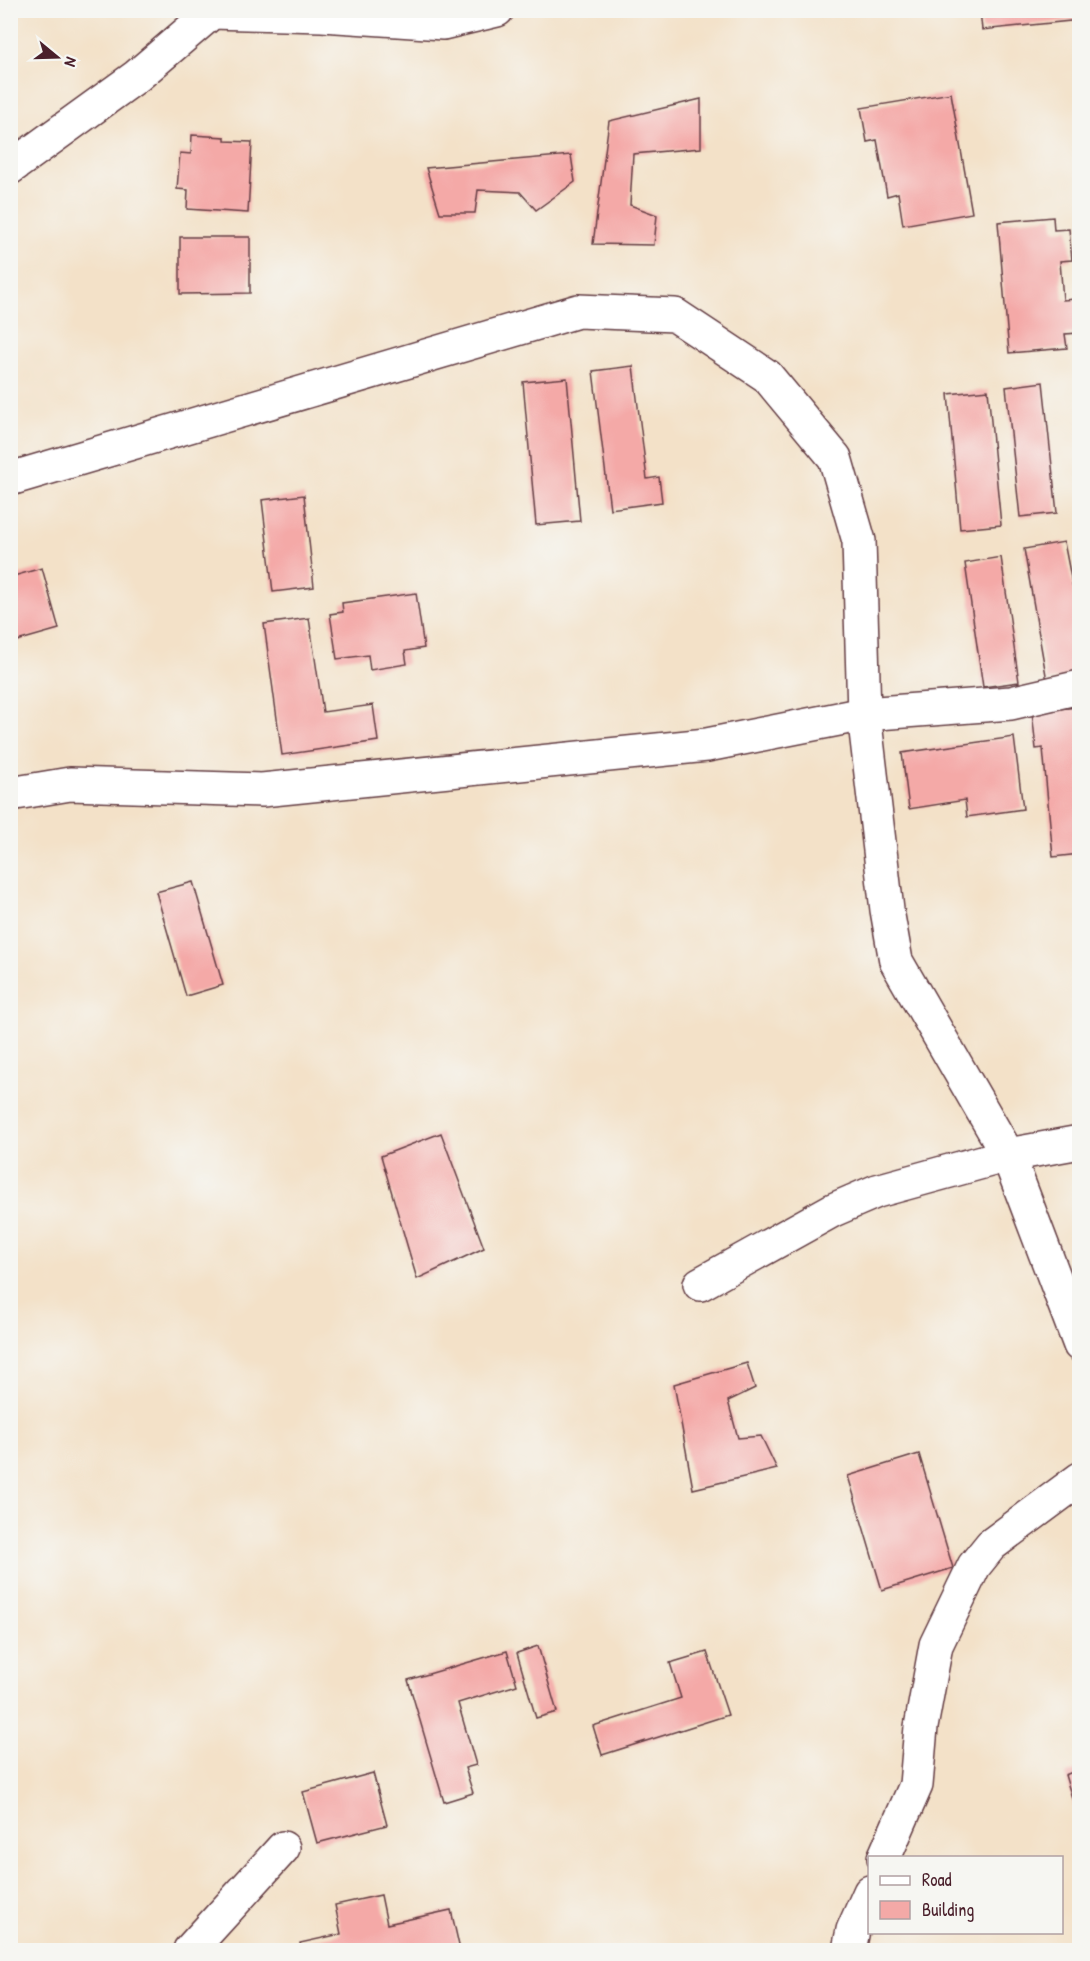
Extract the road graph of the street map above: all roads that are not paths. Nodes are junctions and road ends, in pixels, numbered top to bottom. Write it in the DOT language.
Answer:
graph roads {
  1 [pos="497,10"];
  2 [pos="10,168"];
  3 [pos="10,479"];
  4 [pos="1080,687"];
  5 [pos="864,714"];
  6 [pos="10,794"];
  7 [pos="1080,1142"];
  8 [pos="1008,1155"];
  9 [pos="700,1284"];
  10 [pos="1080,1345"];
  11 [pos="1080,1479"];
  12 [pos="283,1848"];
  13 [pos="884,1856"];
  14 [pos="868,1896"];
  15 [pos="190,1950"];
  16 [pos="849,1950"];
  1 -- 2 [label="street"];
  3 -- 5 [label="street"];
  4 -- 5 [label="street"];
  5 -- 6 [label="street"];
  5 -- 8 [label="street"];
  7 -- 8 [label="street"];
  8 -- 9 [label="street"];
  8 -- 10 [label="street"];
  11 -- 13 [label="street"];
  12 -- 15 [label="street"];
  14 -- 16 [label="street"];
}
